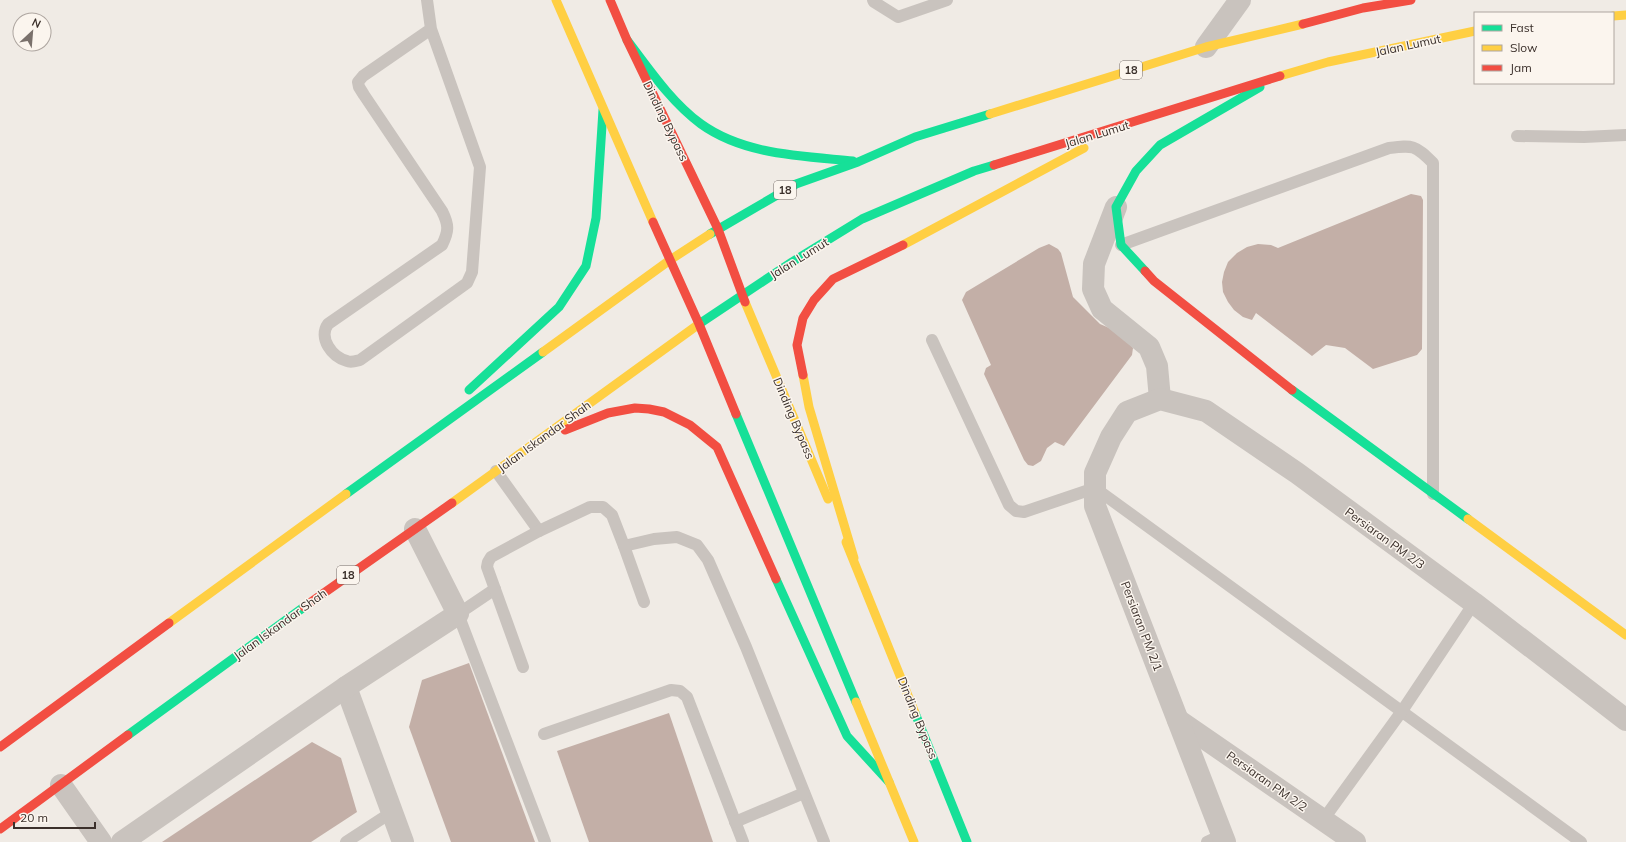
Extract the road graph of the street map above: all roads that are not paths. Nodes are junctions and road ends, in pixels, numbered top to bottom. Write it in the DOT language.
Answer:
graph roads {
  1 [pos="427,0"];
  2 [pos="556,0"];
  3 [pos="610,0"];
  4 [pos="947,0"];
  5 [pos="1240,0"];
  6 [pos="1411,0"];
  7 [pos="873,1"];
  8 [pos="1359,4"];
  9 [pos="1626,15"];
  10 [pos="1614,16"];
  11 [pos="431,29"];
  12 [pos="1474,31"];
  13 [pos="627,40"];
  14 [pos="1206,47"];
  15 [pos="1279,76"];
  16 [pos="603,110"];
  17 [pos="1129,124"];
  18 [pos="1626,134"];
  19 [pos="1517,136"];
  20 [pos="858,162"];
  21 [pos="1116,207"];
  22 [pos="718,229"];
  23 [pos="1121,245"];
  24 [pos="670,260"];
  25 [pos="742,295"];
  26 [pos="699,324"];
  27 [pos="932,340"];
  28 [pos="462,397"];
  29 [pos="1160,400"];
  30 [pos="450,407"];
  31 [pos="536,442"];
  32 [pos="399,455"];
  33 [pos="496,471"];
  34 [pos="1095,488"];
  35 [pos="1433,494"];
  36 [pos="415,529"];
  37 [pos="539,531"];
  38 [pos="624,546"];
  39 [pos="854,558"];
  40 [pos="495,589"];
  41 [pos="644,602"];
  42 [pos="1474,603"];
  43 [pos="458,614"];
  44 [pos="1626,635"];
  45 [pos="523,667"];
  46 [pos="346,686"];
  47 [pos="1402,711"];
  48 [pos="1178,720"];
  49 [pos="1626,720"];
  50 [pos="544,734"];
  51 [pos="0,747"];
  52 [pos="889,782"];
  53 [pos="61,785"];
  54 [pos="804,793"];
  55 [pos="392,812"];
  56 [pos="1323,820"];
  57 [pos="735,822"];
  58 [pos="0,829"];
  59 [pos="1218,840"];
  60 [pos="101,842"];
  61 [pos="122,842"];
  62 [pos="346,842"];
  63 [pos="403,842"];
  64 [pos="545,842"];
  65 [pos="743,842"];
  66 [pos="824,842"];
  67 [pos="914,842"];
  68 [pos="967,842"];
  69 [pos="1356,842"];
  70 [pos="1581,842"];
  1 -- 11 [label="lane"];
  2 -- 16 [label="main road"];
  3 -- 13 [label="main road, Dinding Bypass"];
  4 -- 7 [label="lane"];
  5 -- 14 [label="street"];
  6 -- 8 [label="main road, 18"];
  8 -- 14 [label="main road, 18"];
  9 -- 10 [label="main road"];
  11 -- 11 [label="lane"];
  12 -- 15 [label="main road, Jalan Lumut / 18"];
  13 -- 20 [label="main road"];
  13 -- 22 [label="main road, Dinding Bypass"];
  14 -- 20 [label="main road, 18"];
  15 -- 17 [label="main road, Jalan Lumut / 18"];
  15 -- 21 [label="main road"];
  16 -- 24 [label="main road"];
  16 -- 28 [label="main road"];
  17 -- 25 [label="main road, Jalan Lumut / 18"];
  17 -- 39 [label="main road"];
  18 -- 19 [label="lane"];
  20 -- 22 [label="main road, 18"];
  21 -- 23 [label="main road"];
  21 -- 29 [label="street"];
  22 -- 24 [label="main road, 18"];
  22 -- 25 [label="main road, Dinding Bypass"];
  23 -- 35 [label="main road"];
  23 -- 35 [label="lane"];
  24 -- 26 [label="main road"];
  24 -- 32 [label="main road, 18"];
  25 -- 26 [label="main road, 18"];
  25 -- 39 [label="main road, Dinding Bypass"];
  26 -- 31 [label="main road, Jalan Iskandar Shah / 18"];
  26 -- 52 [label="main road"];
  27 -- 34 [label="lane"];
  29 -- 34 [label="street, Persiaran PM 2/1"];
  29 -- 42 [label="street, Persiaran PM 2/3"];
  30 -- 32 [label="main road"];
  31 -- 33 [label="main road, Jalan Iskandar Shah / 18"];
  31 -- 52 [label="main road"];
  32 -- 51 [label="main road, 18"];
  33 -- 36 [label="main road, Jalan Iskandar Shah / 18"];
  33 -- 37 [label="lane"];
  34 -- 47 [label="lane"];
  34 -- 48 [label="street, Persiaran PM 2/1"];
  35 -- 44 [label="main road"];
  36 -- 43 [label="street"];
  36 -- 53 [label="main road, Jalan Iskandar Shah / 18"];
  37 -- 38 [label="lane"];
  37 -- 40 [label="lane"];
  38 -- 41 [label="lane"];
  38 -- 54 [label="lane"];
  39 -- 68 [label="main road, Dinding Bypass"];
  40 -- 43 [label="lane"];
  40 -- 45 [label="lane"];
  42 -- 47 [label="lane"];
  42 -- 49 [label="street, Persiaran PM 2/3"];
  43 -- 46 [label="street"];
  43 -- 64 [label="lane"];
  46 -- 55 [label="street"];
  46 -- 61 [label="street"];
  47 -- 56 [label="lane"];
  47 -- 70 [label="lane"];
  48 -- 56 [label="street, Persiaran PM 2/2"];
  48 -- 59 [label="street, Persiaran PM 2/1"];
  50 -- 57 [label="lane"];
  52 -- 67 [label="main road"];
  53 -- 58 [label="main road, Jalan Iskandar Shah / 18"];
  53 -- 60 [label="street"];
  54 -- 57 [label="lane"];
  54 -- 66 [label="lane"];
  55 -- 62 [label="lane"];
  55 -- 63 [label="street"];
  56 -- 69 [label="street, Persiaran PM 2/2"];
  57 -- 65 [label="lane"];
}
